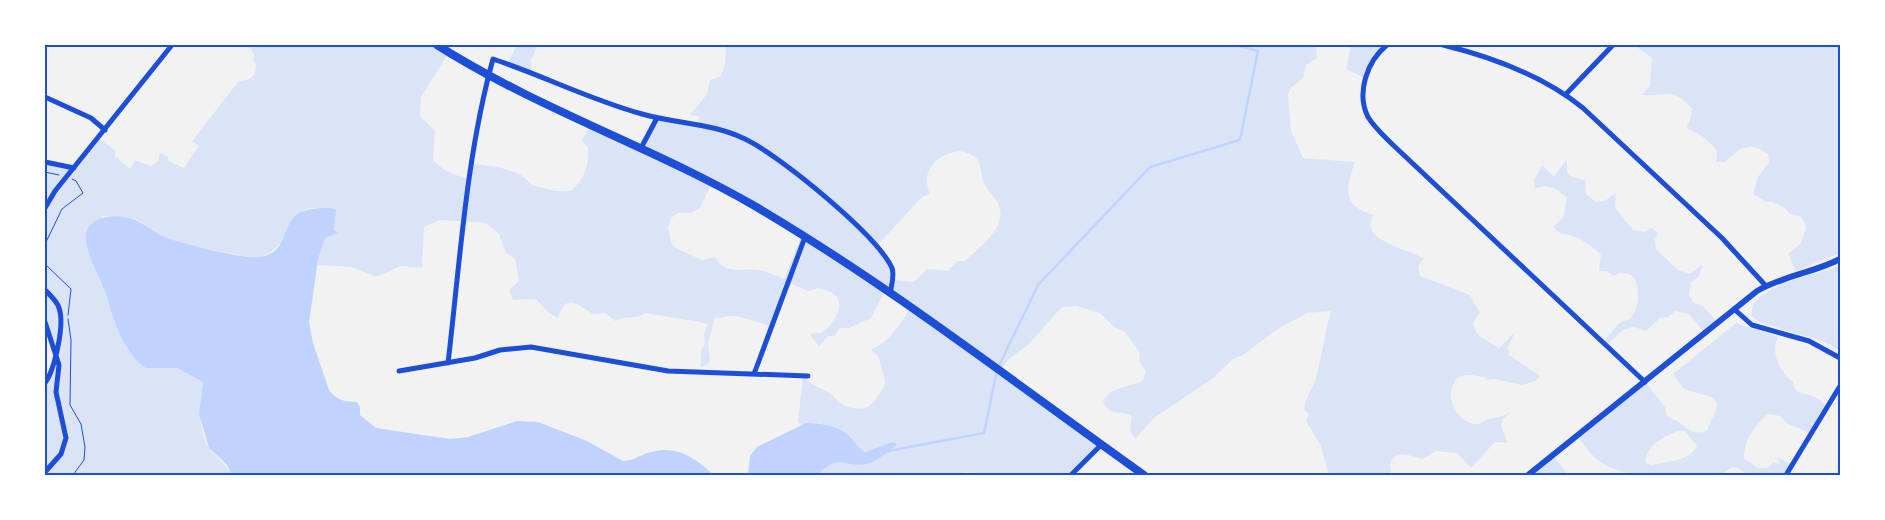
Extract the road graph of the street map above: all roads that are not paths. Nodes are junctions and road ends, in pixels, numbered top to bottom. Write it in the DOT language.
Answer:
graph roads {
  1 [pos="172,45"];
  2 [pos="437,45"];
  3 [pos="1387,45"];
  4 [pos="1444,45"];
  5 [pos="1613,45"];
  6 [pos="488,76"];
  7 [pos="1566,94"];
  8 [pos="45,97"];
  9 [pos="657,118"];
  10 [pos="105,130"];
  11 [pos="642,148"];
  12 [pos="45,162"];
  13 [pos="74,168"];
  14 [pos="45,208"];
  15 [pos="805,237"];
  16 [pos="1840,259"];
  17 [pos="1766,286"];
  18 [pos="45,290"];
  19 [pos="890,294"];
  20 [pos="1734,308"];
  21 [pos="45,322"];
  22 [pos="56,352"];
  23 [pos="1840,358"];
  24 [pos="448,363"];
  25 [pos="399,371"];
  26 [pos="754,374"];
  27 [pos="808,376"];
  28 [pos="1645,382"];
  29 [pos="45,383"];
  30 [pos="1840,386"];
  31 [pos="1101,445"];
  32 [pos="45,472"];
  33 [pos="1071,475"];
  34 [pos="1144,475"];
  35 [pos="1528,475"];
  36 [pos="1786,475"];
  1 -- 10 [label="street"];
  2 -- 6 [label="main road"];
  3 -- 28 [label="street"];
  4 -- 7 [label="street"];
  5 -- 7 [label="street"];
  6 -- 9 [label="street"];
  6 -- 11 [label="main road"];
  6 -- 24 [label="street"];
  7 -- 17 [label="street"];
  8 -- 10 [label="street"];
  9 -- 11 [label="street"];
  9 -- 19 [label="street"];
  10 -- 13 [label="street"];
  11 -- 15 [label="main road"];
  12 -- 13 [label="street"];
  13 -- 14 [label="street"];
  15 -- 19 [label="main road"];
  15 -- 26 [label="street"];
  16 -- 17 [label="street"];
  17 -- 20 [label="street"];
  18 -- 22 [label="street"];
  19 -- 31 [label="main road"];
  20 -- 23 [label="street"];
  20 -- 28 [label="street"];
  21 -- 22 [label="street"];
  22 -- 29 [label="street"];
  22 -- 32 [label="street"];
  24 -- 25 [label="street"];
  24 -- 26 [label="street"];
  26 -- 27 [label="street"];
  28 -- 35 [label="street"];
  30 -- 36 [label="street"];
  31 -- 33 [label="street"];
  31 -- 34 [label="main road"];
}
